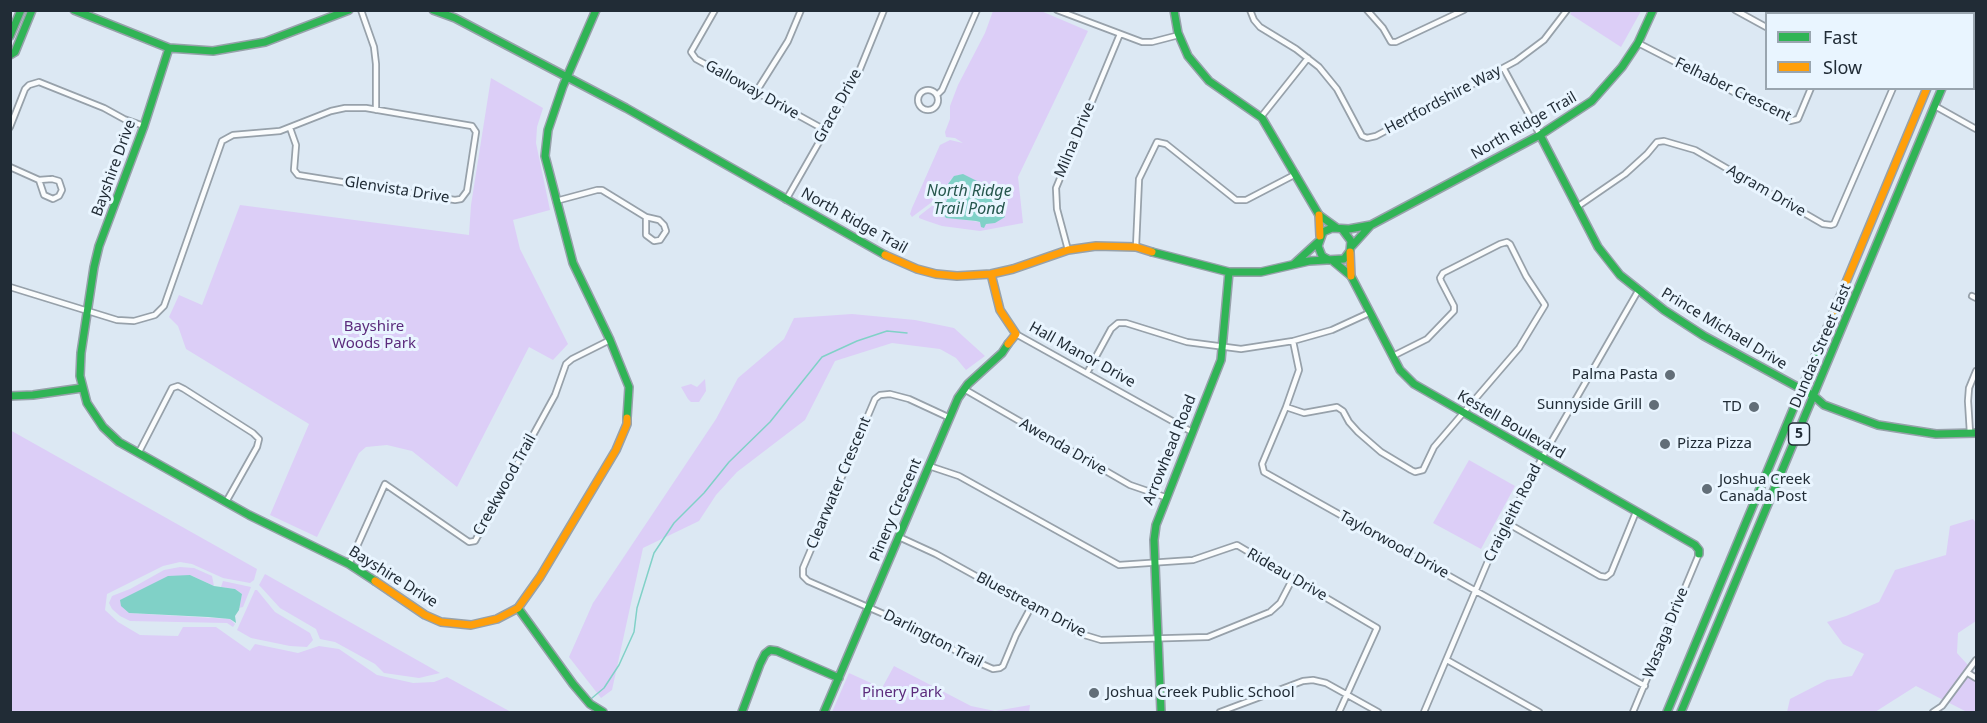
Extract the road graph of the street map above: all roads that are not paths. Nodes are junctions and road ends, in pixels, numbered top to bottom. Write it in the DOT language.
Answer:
graph roads {
  1 [pos="21,10"];
  2 [pos="32,10"];
  3 [pos="74,10"];
  4 [pos="349,10"];
  5 [pos="361,10"];
  6 [pos="433,10"];
  7 [pos="596,10"];
  8 [pos="715,10"];
  9 [pos="801,10"];
  10 [pos="884,10"];
  11 [pos="976,10"];
  12 [pos="1057,10"];
  13 [pos="1174,10"];
  14 [pos="1250,10"];
  15 [pos="1367,10"];
  16 [pos="1464,10"];
  17 [pos="1567,10"];
  18 [pos="1653,10"];
  19 [pos="1735,10"];
  20 [pos="1765,26"];
  21 [pos="1120,34"];
  22 [pos="1179,35"];
  23 [pos="10,36"];
  24 [pos="1638,43"];
  25 [pos="169,48"];
  26 [pos="10,55"];
  27 [pos="1308,58"];
  28 [pos="1504,69"];
  29 [pos="567,77"];
  30 [pos="1810,90"];
  31 [pos="1892,90"];
  32 [pos="1926,90"];
  33 [pos="1941,90"];
  34 [pos="756,92"];
  35 [pos="937,95"];
  36 [pos="1935,106"];
  37 [pos="376,110"];
  38 [pos="1261,117"];
  39 [pos="144,126"];
  40 [pos="10,127"];
  41 [pos="290,128"];
  42 [pos="1977,129"];
  43 [pos="825,130"];
  44 [pos="1540,135"];
  45 [pos="10,167"];
  46 [pos="1296,174"];
  47 [pos="39,180"];
  48 [pos="786,200"];
  49 [pos="556,201"];
  50 [pos="1577,207"];
  51 [pos="1319,214"];
  52 [pos="646,217"];
  53 [pos="1371,225"];
  54 [pos="1339,228"];
  55 [pos="1319,239"];
  56 [pos="1136,247"];
  57 [pos="1351,249"];
  58 [pos="1068,250"];
  59 [pos="1332,261"];
  60 [pos="1294,264"];
  61 [pos="1229,272"];
  62 [pos="991,274"];
  63 [pos="1351,276"];
  64 [pos="10,287"];
  65 [pos="1638,291"];
  66 [pos="87,311"];
  67 [pos="1369,313"];
  68 [pos="1016,334"];
  69 [pos="610,340"];
  70 [pos="1293,341"];
  71 [pos="1222,348"];
  72 [pos="1393,356"];
  73 [pos="1977,371"];
  74 [pos="1087,373"];
  75 [pos="82,388"];
  76 [pos="964,389"];
  77 [pos="1802,390"];
  78 [pos="10,396"];
  79 [pos="1814,396"];
  80 [pos="1286,407"];
  81 [pos="1464,414"];
  82 [pos="950,418"];
  83 [pos="1192,432"];
  84 [pos="1973,433"];
  85 [pos="139,452"];
  86 [pos="1542,458"];
  87 [pos="928,466"];
  88 [pos="1165,497"];
  89 [pos="226,502"];
  90 [pos="1636,512"];
  91 [pos="1508,523"];
  92 [pos="899,537"];
  93 [pos="1699,554"];
  94 [pos="349,564"];
  95 [pos="1155,564"];
  96 [pos="1293,578"];
  97 [pos="1475,590"];
  98 [pos="869,607"];
  99 [pos="518,608"];
  100 [pos="1031,608"];
  101 [pos="1158,639"];
  102 [pos="1447,660"];
  103 [pos="1977,660"];
  104 [pos="1968,673"];
  105 [pos="839,678"];
  106 [pos="1977,678"];
  107 [pos="1645,686"];
  108 [pos="1347,694"];
  109 [pos="603,712"];
  110 [pos="742,712"];
  111 [pos="824,712"];
  112 [pos="1161,712"];
  113 [pos="1220,712"];
  114 [pos="1339,712"];
  115 [pos="1378,712"];
  116 [pos="1424,712"];
  117 [pos="1539,712"];
  118 [pos="1633,712"];
  119 [pos="1667,712"];
  120 [pos="1681,712"];
  121 [pos="1933,712"];
  1 -- 23 [label="street"];
  2 -- 26 [label="street"];
  3 -- 25 [label="street"];
  4 -- 25 [label="street"];
  5 -- 37 [label="street"];
  6 -- 29 [label="street, North Ridge Trail"];
  7 -- 29 [label="street, Bayshire Drive"];
  8 -- 34 [label="street, Galloway Drive"];
  9 -- 34 [label="street"];
  10 -- 43 [label="street, Grace Drive"];
  11 -- 35 [label="street"];
  12 -- 21 [label="street"];
  13 -- 22 [label="street"];
  14 -- 27 [label="street, Hertfordshire Way"];
  15 -- 16 [label="street"];
  17 -- 28 [label="street, Hertfordshire Way"];
  18 -- 24 [label="street, North Ridge Trail"];
  19 -- 20 [label="street"];
  21 -- 22 [label="street"];
  21 -- 58 [label="street, Milna Drive"];
  22 -- 38 [label="street"];
  24 -- 30 [label="street, Felhaber Crescent"];
  24 -- 44 [label="street, North Ridge Trail"];
  25 -- 39 [label="street, Bayshire Drive"];
  27 -- 28 [label="street, Hertfordshire Way"];
  27 -- 38 [label="street"];
  28 -- 44 [label="street"];
  29 -- 48 [label="street, North Ridge Trail"];
  29 -- 49 [label="street, Bayshire Drive"];
  31 -- 50 [label="street, Agram Drive"];
  32 -- 77 [label="street, Dundas Street East / 5"];
  33 -- 36 [label="street, Dundas Street East / 5"];
  34 -- 43 [label="street, Galloway Drive"];
  35 -- 35 [label="street"];
  36 -- 42 [label="street"];
  36 -- 79 [label="street, Dundas Street East / 5"];
  37 -- 41 [label="street, Glenvista Drive"];
  37 -- 41 [label="street, Glenvista Drive"];
  38 -- 46 [label="street"];
  39 -- 40 [label="street"];
  39 -- 66 [label="street, Bayshire Drive"];
  41 -- 66 [label="street, Glenvista Drive"];
  43 -- 48 [label="street, Grace Drive"];
  44 -- 50 [label="street, Prince Michael Drive"];
  44 -- 53 [label="street, North Ridge Trail"];
  45 -- 47 [label="street"];
  46 -- 51 [label="street"];
  46 -- 56 [label="street"];
  47 -- 47 [label="street"];
  48 -- 62 [label="street, North Ridge Trail"];
  49 -- 52 [label="street"];
  49 -- 69 [label="street, Bayshire Drive"];
  50 -- 65 [label="street, Prince Michael Drive"];
  51 -- 54 [label="street"];
  51 -- 55 [label="street"];
  52 -- 52 [label="street"];
  53 -- 54 [label="street, North Ridge Trail"];
  53 -- 57 [label="street, North Ridge Trail"];
  54 -- 55 [label="street"];
  54 -- 57 [label="street"];
  55 -- 59 [label="street"];
  55 -- 60 [label="street"];
  56 -- 58 [label="street, North Ridge Trail"];
  56 -- 61 [label="street, North Ridge Trail"];
  57 -- 59 [label="street"];
  57 -- 63 [label="street, Kestell Boulevard"];
  58 -- 62 [label="street, North Ridge Trail"];
  59 -- 60 [label="street, North Ridge Trail"];
  59 -- 63 [label="street, Kestell Boulevard"];
  60 -- 61 [label="street, North Ridge Trail"];
  61 -- 71 [label="street, Arrowhead Road"];
  62 -- 68 [label="street, Hall Manor Drive"];
  63 -- 67 [label="street, Kestell Boulevard"];
  64 -- 66 [label="street"];
  65 -- 77 [label="street, Prince Michael Drive"];
  65 -- 86 [label="street, Craigleith Road"];
  66 -- 75 [label="street, Bayshire Drive"];
  67 -- 70 [label="street"];
  67 -- 72 [label="street, Kestell Boulevard"];
  68 -- 74 [label="street, Hall Manor Drive"];
  68 -- 76 [label="street, Pinery Crescent"];
  69 -- 94 [label="street, Creekwood Trail"];
  69 -- 99 [label="street, Bayshire Drive"];
  70 -- 71 [label="street"];
  70 -- 80 [label="street, Taylorwood Drive"];
  71 -- 74 [label="street"];
  71 -- 83 [label="street, Arrowhead Road"];
  72 -- 81 [label="street, Kestell Boulevard"];
  72 -- 81 [label="street"];
  73 -- 84 [label="street"];
  74 -- 83 [label="street, Hall Manor Drive"];
  75 -- 78 [label="street"];
  75 -- 85 [label="street, Bayshire Drive"];
  76 -- 82 [label="street, Pinery Crescent"];
  76 -- 88 [label="street, Awenda Drive"];
  77 -- 79 [label="street, Prince Michael Drive"];
  77 -- 119 [label="street, Dundas Street East / 5"];
  79 -- 84 [label="street, Prince Michael Drive"];
  79 -- 120 [label="street, Dundas Street East / 5"];
  80 -- 81 [label="street"];
  80 -- 97 [label="street, Taylorwood Drive"];
  81 -- 86 [label="street, Kestell Boulevard"];
  82 -- 87 [label="street, Pinery Crescent"];
  82 -- 98 [label="street, Clearwater Crescent"];
  83 -- 88 [label="street, Arrowhead Road"];
  85 -- 89 [label="street, Bayshire Drive"];
  85 -- 89 [label="street"];
  86 -- 90 [label="street, Kestell Boulevard"];
  86 -- 91 [label="street, Craigleith Road"];
  87 -- 92 [label="street, Pinery Crescent"];
  87 -- 95 [label="street, Rideau Drive"];
  88 -- 95 [label="street, Arrowhead Road"];
  89 -- 94 [label="street, Bayshire Drive"];
  90 -- 91 [label="street"];
  90 -- 93 [label="street, Kestell Boulevard"];
  91 -- 97 [label="street, Craigleith Road"];
  92 -- 98 [label="street, Pinery Crescent"];
  92 -- 100 [label="street, Bluestream Drive"];
  93 -- 107 [label="street, Wasaga Drive"];
  94 -- 99 [label="street, Bayshire Drive"];
  95 -- 96 [label="street, Rideau Drive"];
  95 -- 101 [label="street, Arrowhead Road"];
  96 -- 101 [label="street, Bluestream Drive"];
  96 -- 108 [label="street, Rideau Drive"];
  97 -- 102 [label="street, Craigleith Road"];
  97 -- 107 [label="street, Taylorwood Drive"];
  98 -- 100 [label="street, Darlington Trail"];
  98 -- 105 [label="street, Pinery Crescent"];
  99 -- 109 [label="street"];
  100 -- 101 [label="street, Bluestream Drive"];
  101 -- 112 [label="street, Arrowhead Road"];
  102 -- 116 [label="street, Craigleith Road"];
  102 -- 117 [label="street"];
  103 -- 104 [label="street"];
  104 -- 106 [label="street"];
  104 -- 121 [label="street"];
  105 -- 110 [label="street"];
  105 -- 111 [label="street, Pinery Crescent"];
  107 -- 118 [label="street, Wasaga Drive"];
  108 -- 113 [label="street"];
  108 -- 114 [label="street"];
  108 -- 115 [label="street"];
}
